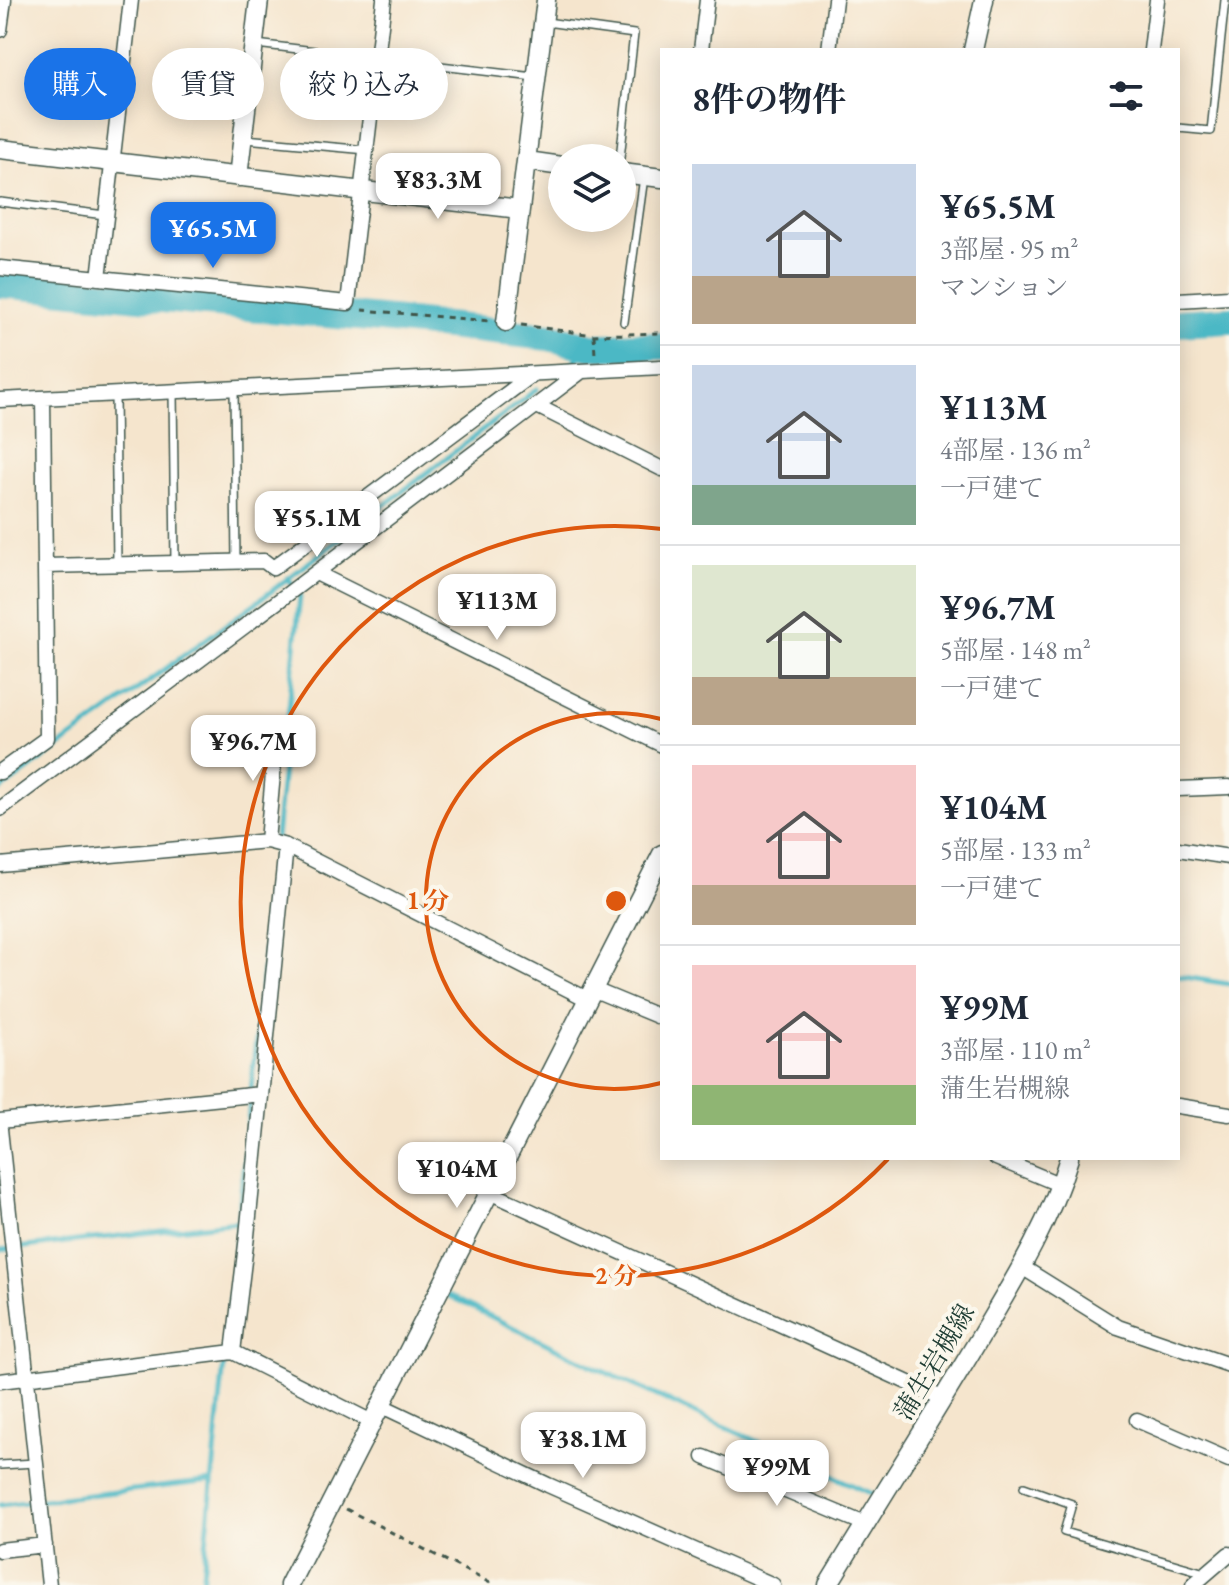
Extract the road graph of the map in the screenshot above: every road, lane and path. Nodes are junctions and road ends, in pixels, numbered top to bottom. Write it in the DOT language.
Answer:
graph roads {
  1 [pos="4,0"];
  2 [pos="131,0"];
  3 [pos="259,0"];
  4 [pos="384,0"];
  5 [pos="546,0"];
  6 [pos="707,0"];
  7 [pos="835,0"];
  8 [pos="984,0"];
  9 [pos="1157,0"];
  10 [pos="1225,0"];
  11 [pos="544,22"];
  12 [pos="0,30"];
  13 [pos="254,44"];
  14 [pos="287,48"];
  15 [pos="378,48"];
  16 [pos="701,48"];
  17 [pos="829,48"];
  18 [pos="973,48"];
  19 [pos="1151,48"];
  20 [pos="448,67"];
  21 [pos="537,77"];
  22 [pos="370,120"];
  23 [pos="1180,128"];
  24 [pos="243,139"];
  25 [pos="622,144"];
  26 [pos="0,149"];
  27 [pos="367,150"];
  28 [pos="527,161"];
  29 [pos="112,162"];
  30 [pos="548,164"];
  31 [pos="238,177"];
  32 [pos="653,177"];
  33 [pos="361,191"];
  34 [pos="0,202"];
  35 [pos="520,209"];
  36 [pos="105,215"];
  37 [pos="0,268"];
  38 [pos="99,278"];
  39 [pos="1229,297"];
  40 [pos="1180,300"];
  41 [pos="348,303"];
  42 [pos="506,322"];
  43 [pos="624,322"];
  44 [pos="660,333"];
  45 [pos="594,335"];
  46 [pos="660,367"];
  47 [pos="589,370"];
  48 [pos="532,375"];
  49 [pos="234,388"];
  50 [pos="173,391"];
  51 [pos="115,394"];
  52 [pos="43,398"];
  53 [pos="0,400"];
  54 [pos="537,406"];
  55 [pos="660,468"];
  56 [pos="236,562"];
  57 [pos="175,563"];
  58 [pos="117,564"];
  59 [pos="45,566"];
  60 [pos="316,573"];
  61 [pos="277,729"];
  62 [pos="660,744"];
  63 [pos="0,772"];
  64 [pos="1229,787"];
  65 [pos="1180,789"];
  66 [pos="0,809"];
  67 [pos="267,841"];
  68 [pos="286,846"];
  69 [pos="1180,849"];
  70 [pos="1229,857"];
  71 [pos="660,858"];
  72 [pos="0,865"];
  73 [pos="590,994"];
  74 [pos="660,1017"];
  75 [pos="261,1094"];
  76 [pos="1180,1106"];
  77 [pos="1229,1114"];
  78 [pos="0,1121"];
  79 [pos="0,1129"];
  80 [pos="1001,1160"];
  81 [pos="1068,1160"];
  82 [pos="1061,1185"];
  83 [pos="489,1192"];
  84 [pos="1022,1267"];
  85 [pos="233,1352"];
  86 [pos="1229,1365"];
  87 [pos="27,1378"];
  88 [pos="0,1381"];
  89 [pos="944,1399"];
  90 [pos="376,1414"];
  91 [pos="1137,1420"];
  92 [pos="704,1457"];
  93 [pos="1229,1460"];
  94 [pos="36,1463"];
  95 [pos="0,1465"];
  96 [pos="1024,1487"];
  97 [pos="332,1501"];
  98 [pos="865,1524"];
  99 [pos="45,1545"];
  100 [pos="0,1550"];
  101 [pos="1229,1554"];
  102 [pos="1207,1574"];
  103 [pos="49,1585"];
  104 [pos="289,1585"];
  105 [pos="494,1585"];
  106 [pos="773,1585"];
  107 [pos="828,1585"];
  108 [pos="1193,1585"];
  1 -- 12 [label="street"];
  2 -- 29 [label="street"];
  3 -- 13 [label="street"];
  4 -- 15 [label="street"];
  5 -- 11 [label="street"];
  6 -- 16 [label="street"];
  7 -- 17 [label="street"];
  8 -- 18 [label="street"];
  9 -- 19 [label="street"];
  10 -- 23 [label="lane"];
  11 -- 21 [label="street"];
  11 -- 25 [label="lane"];
  13 -- 14 [label="lane"];
  13 -- 24 [label="street"];
  20 -- 21 [label="lane"];
  21 -- 28 [label="street"];
  22 -- 27 [label="street"];
  24 -- 27 [label="lane"];
  24 -- 31 [label="street"];
  26 -- 29 [label="street"];
  27 -- 33 [label="street"];
  28 -- 30 [label="street"];
  28 -- 35 [label="street"];
  29 -- 31 [label="street"];
  29 -- 36 [label="street"];
  31 -- 33 [label="street"];
  32 -- 43 [label="lane"];
  33 -- 35 [label="street"];
  33 -- 41 [label="street"];
  34 -- 36 [label="lane"];
  35 -- 42 [label="street"];
  36 -- 38 [label="street"];
  37 -- 38 [label="street"];
  38 -- 41 [label="street"];
  39 -- 40 [label="street"];
  41 -- 42 [label="path"];
  42 -- 45 [label="path"];
  44 -- 45 [label="path"];
  45 -- 47 [label="path"];
  46 -- 47 [label="street"];
  47 -- 48 [label="street"];
  47 -- 54 [label="street"];
  48 -- 49 [label="street"];
  48 -- 56 [label="street"];
  49 -- 50 [label="street"];
  49 -- 56 [label="lane"];
  50 -- 51 [label="street"];
  50 -- 57 [label="lane"];
  51 -- 52 [label="street"];
  51 -- 58 [label="lane"];
  52 -- 53 [label="street"];
  52 -- 59 [label="street"];
  54 -- 55 [label="street"];
  54 -- 60 [label="street"];
  56 -- 57 [label="street"];
  57 -- 58 [label="street"];
  58 -- 59 [label="street"];
  59 -- 63 [label="street"];
  60 -- 62 [label="street"];
  60 -- 66 [label="street"];
  61 -- 67 [label="street"];
  64 -- 65 [label="street"];
  67 -- 68 [label="street"];
  67 -- 72 [label="street"];
  68 -- 73 [label="street"];
  68 -- 75 [label="street"];
  69 -- 70 [label="street"];
  71 -- 73 [label="street"];
  73 -- 74 [label="street"];
  73 -- 83 [label="street"];
  75 -- 78 [label="street"];
  75 -- 85 [label="street"];
  76 -- 77 [label="street"];
  79 -- 87 [label="street"];
  80 -- 82 [label="street"];
  81 -- 82 [label="street, 蒲生岩槻線"];
  82 -- 84 [label="street, 蒲生岩槻線"];
  83 -- 89 [label="street"];
  83 -- 90 [label="street"];
  84 -- 86 [label="street"];
  84 -- 89 [label="street, 蒲生岩槻線"];
  85 -- 87 [label="street"];
  85 -- 90 [label="street"];
  87 -- 88 [label="street"];
  87 -- 94 [label="street"];
  89 -- 98 [label="street, 蒲生岩槻線"];
  90 -- 97 [label="street"];
  90 -- 106 [label="street"];
  91 -- 93 [label="street"];
  92 -- 98 [label="street"];
  94 -- 95 [label="lane"];
  94 -- 99 [label="street"];
  96 -- 102 [label="lane"];
  97 -- 104 [label="street"];
  97 -- 105 [label="path"];
  98 -- 107 [label="street, 蒲生岩槻線"];
  99 -- 100 [label="street"];
  99 -- 103 [label="street"];
  101 -- 102 [label="street"];
  102 -- 108 [label="street"];
}
